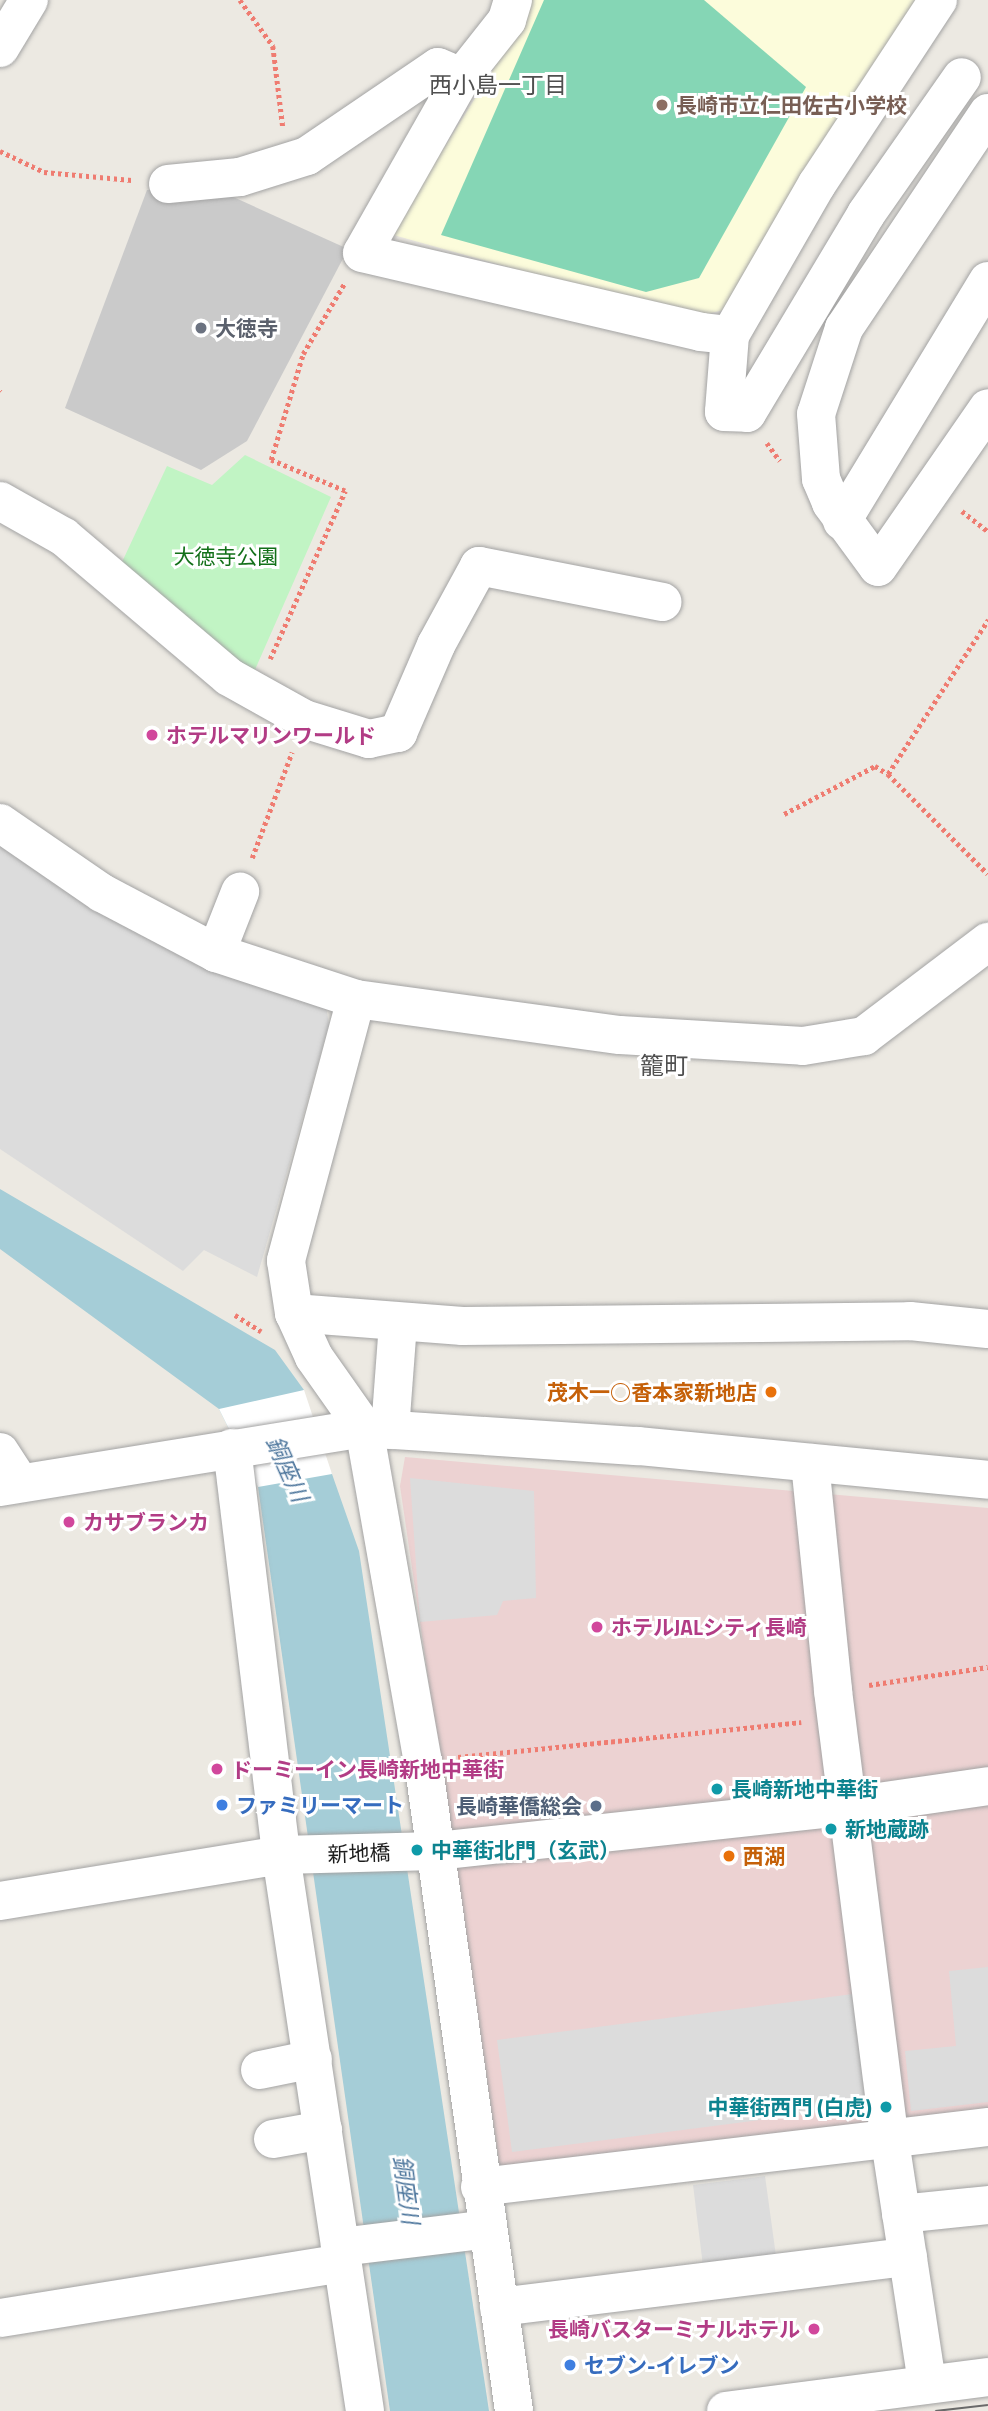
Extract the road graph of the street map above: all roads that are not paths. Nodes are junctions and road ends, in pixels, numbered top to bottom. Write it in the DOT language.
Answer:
graph roads {
  1 [pos="29,0"];
  2 [pos="513,0"];
  3 [pos="938,0"];
  4 [pos="0,48"];
  5 [pos="962,76"];
  6 [pos="462,77"];
  7 [pos="988,113"];
  8 [pos="168,184"];
  9 [pos="988,281"];
  10 [pos="730,335"];
  11 [pos="988,408"];
  12 [pos="0,500"];
  13 [pos="842,521"];
  14 [pos="663,602"];
  15 [pos="0,823"];
  16 [pos="240,892"];
  17 [pos="988,942"];
  18 [pos="216,953"];
  19 [pos="356,999"];
  20 [pos="294,1313"];
  21 [pos="398,1322"];
  22 [pos="988,1329"];
  23 [pos="377,1429"];
  24 [pos="232,1448"];
  25 [pos="810,1463"];
  26 [pos="7,1474"];
  27 [pos="988,1480"];
  28 [pos="988,1786"];
  29 [pos="850,1806"];
  30 [pos="421,1851"];
  31 [pos="281,1855"];
  32 [pos="0,1901"];
  33 [pos="313,2059"];
  34 [pos="260,2070"];
  35 [pos="988,2127"];
  36 [pos="323,2130"];
  37 [pos="273,2138"];
  38 [pos="890,2141"];
  39 [pos="480,2187"];
  40 [pos="988,2206"];
  41 [pos="901,2214"];
  42 [pos="488,2228"];
  43 [pos="341,2255"];
  44 [pos="908,2256"];
  45 [pos="499,2307"];
  46 [pos="0,2318"];
  47 [pos="988,2376"];
  48 [pos="927,2384"];
  49 [pos="772,2407"];
  50 [pos="365,2411"];
  51 [pos="514,2411"];
  52 [pos="726,2411"];
  1 -- 4 [label="street"];
  2 -- 6 [label="street"];
  3 -- 10 [label="street"];
  5 -- 10 [label="street"];
  6 -- 8 [label="street"];
  6 -- 10 [label="street"];
  7 -- 13 [label="street"];
  9 -- 13 [label="street"];
  11 -- 13 [label="street"];
  12 -- 14 [label="street"];
  15 -- 18 [label="street"];
  16 -- 18 [label="street"];
  17 -- 19 [label="street"];
  18 -- 19 [label="street"];
  19 -- 20 [label="street"];
  20 -- 21 [label="street"];
  20 -- 23 [label="street"];
  21 -- 22 [label="street"];
  21 -- 23 [label="street"];
  23 -- 24 [label="street"];
  23 -- 25 [label="street"];
  23 -- 30 [label="street"];
  24 -- 26 [label="street"];
  24 -- 31 [label="street"];
  25 -- 27 [label="street"];
  25 -- 29 [label="street"];
  28 -- 29 [label="street, 新地橋"];
  29 -- 30 [label="street, 新地橋"];
  29 -- 38 [label="street"];
  30 -- 31 [label="street, 新地橋"];
  30 -- 39 [label="street"];
  31 -- 32 [label="street, 新地橋"];
  31 -- 33 [label="street"];
  33 -- 34 [label="street"];
  33 -- 36 [label="street"];
  35 -- 38 [label="street"];
  36 -- 37 [label="street"];
  36 -- 43 [label="street"];
  38 -- 39 [label="street"];
  38 -- 41 [label="street"];
  39 -- 42 [label="street"];
  40 -- 41 [label="street"];
  41 -- 44 [label="street"];
  42 -- 43 [label="street"];
  42 -- 45 [label="street"];
  43 -- 46 [label="street"];
  43 -- 50 [label="street"];
  44 -- 45 [label="street"];
  44 -- 48 [label="street"];
  45 -- 51 [label="street"];
  47 -- 48 [label="street"];
  48 -- 49 [label="street"];
  49 -- 52 [label="street"];
}
